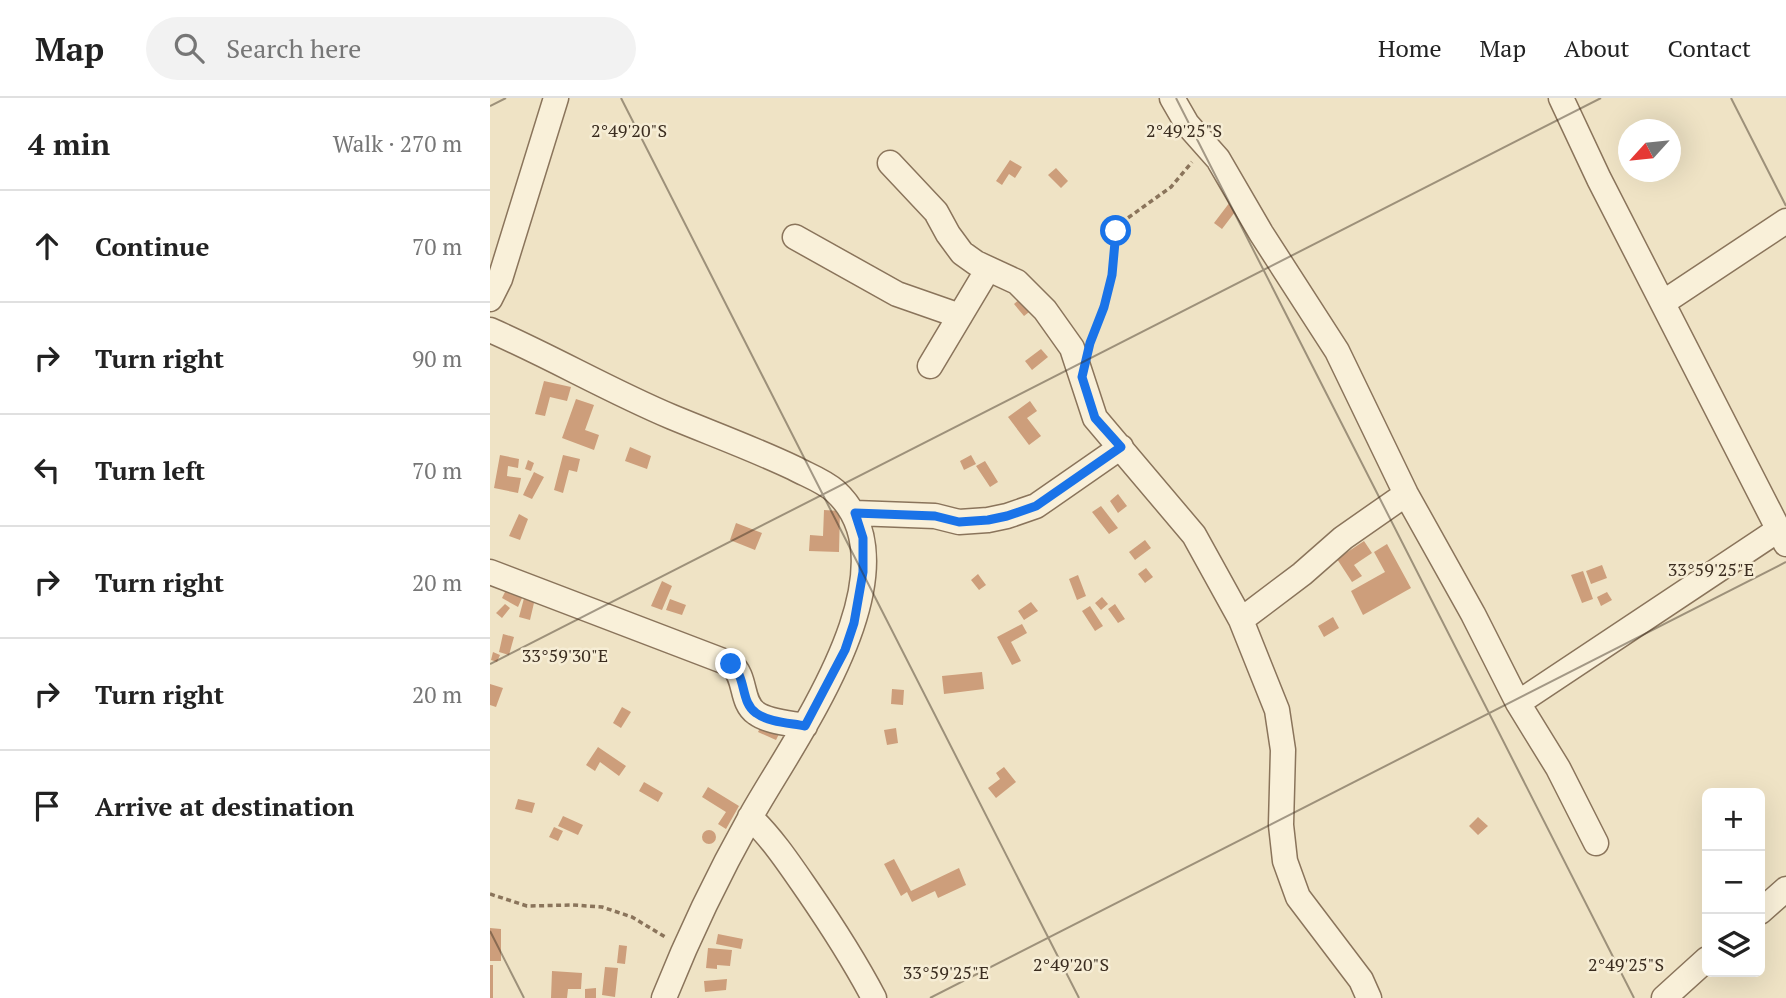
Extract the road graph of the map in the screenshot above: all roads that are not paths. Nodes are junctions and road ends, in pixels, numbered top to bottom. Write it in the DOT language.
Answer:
graph roads {
  1 [pos="556,98"];
  2 [pos="1172,98"];
  3 [pos="1561,98"];
  4 [pos="890,163"];
  5 [pos="1786,221"];
  6 [pos="795,237"];
  7 [pos="988,269"];
  8 [pos="490,299"];
  9 [pos="1664,302"];
  10 [pos="960,316"];
  11 [pos="490,330"];
  12 [pos="930,366"];
  13 [pos="1121,447"];
  14 [pos="1406,494"];
  15 [pos="855,513"];
  16 [pos="1784,539"];
  17 [pos="501,576"];
  18 [pos="490,591"];
  19 [pos="1241,620"];
  20 [pos="1518,703"];
  21 [pos="805,726"];
  22 [pos="750,817"];
  23 [pos="1596,843"];
  24 [pos="1786,889"];
  25 [pos="1765,908"];
  26 [pos="1702,964"];
  27 [pos="664,998"];
  28 [pos="874,998"];
  29 [pos="1369,998"];
  30 [pos="1664,998"];
  1 -- 8 [label="street"];
  2 -- 14 [label="street"];
  3 -- 9 [label="street"];
  4 -- 7 [label="street"];
  5 -- 9 [label="street"];
  6 -- 10 [label="street"];
  7 -- 10 [label="street"];
  7 -- 13 [label="street"];
  9 -- 16 [label="street"];
  10 -- 12 [label="street"];
  11 -- 15 [label="street"];
  13 -- 15 [label="street"];
  13 -- 19 [label="street"];
  14 -- 19 [label="street"];
  14 -- 20 [label="street"];
  15 -- 21 [label="street"];
  16 -- 20 [label="street"];
  17 -- 18 [label="street"];
  17 -- 21 [label="street"];
  19 -- 29 [label="street"];
  20 -- 23 [label="street"];
  21 -- 22 [label="street"];
  22 -- 27 [label="street"];
  22 -- 28 [label="street"];
  24 -- 25 [label="street"];
  26 -- 30 [label="street"];
}
